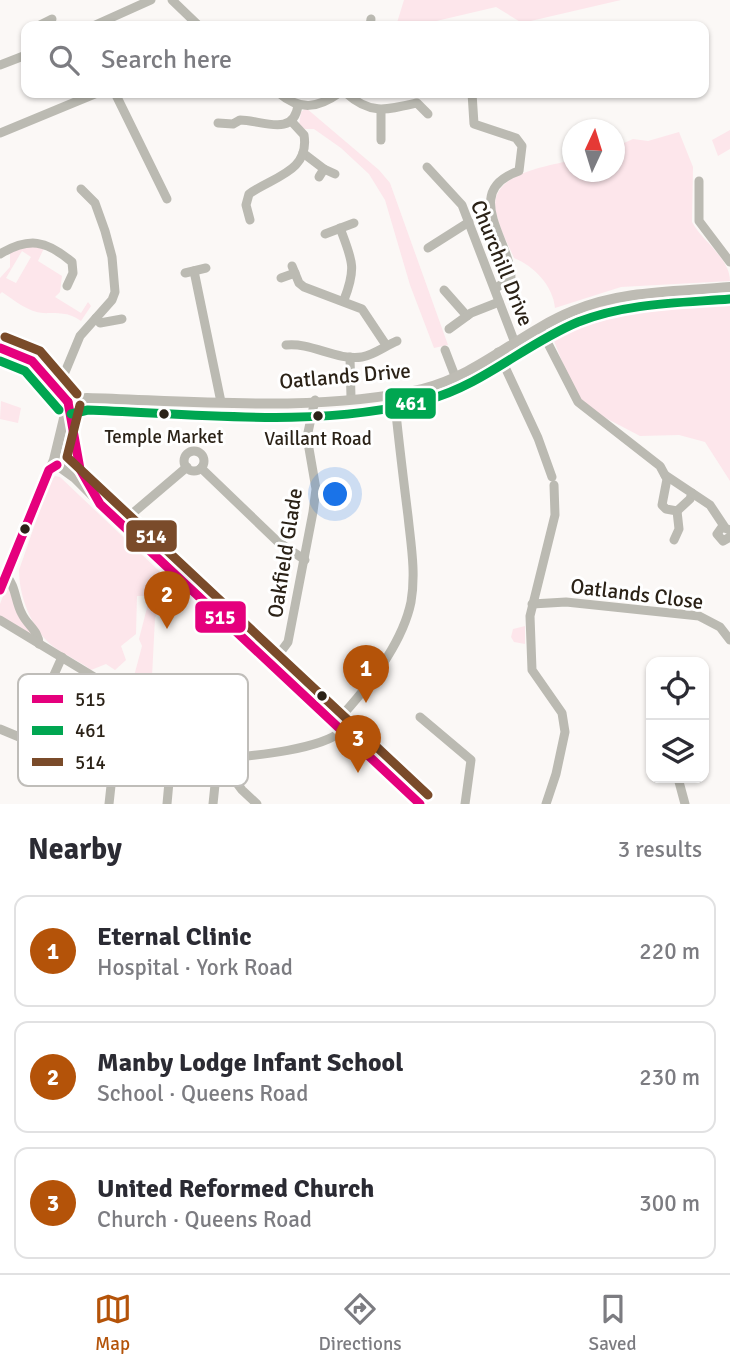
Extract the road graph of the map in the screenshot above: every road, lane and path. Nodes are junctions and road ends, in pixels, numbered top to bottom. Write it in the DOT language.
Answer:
graph roads {
  1 [pos="151,0"];
  2 [pos="172,0"];
  3 [pos="52,19"];
  4 [pos="48,21"];
  5 [pos="104,21"];
  6 [pos="194,21"];
  7 [pos="21,57"];
  8 [pos="0,65"];
  9 [pos="85,98"];
  10 [pos="117,98"];
  11 [pos="287,98"];
  12 [pos="329,98"];
  13 [pos="353,98"];
  14 [pos="472,98"];
  15 [pos="298,105"];
  16 [pos="381,111"];
  17 [pos="428,114"];
  18 [pos="292,122"];
  19 [pos="218,123"];
  20 [pos="0,133"];
  21 [pos="381,140"];
  22 [pos="303,153"];
  23 [pos="427,167"];
  24 [pos="335,174"];
  25 [pos="699,181"];
  26 [pos="81,189"];
  27 [pos="167,199"];
  28 [pos="250,220"];
  29 [pos="469,222"];
  30 [pos="354,223"];
  31 [pos="340,228"];
  32 [pos="325,234"];
  33 [pos="428,248"];
  34 [pos="0,254"];
  35 [pos="729,259"];
  36 [pos="206,268"];
  37 [pos="281,278"];
  38 [pos="67,286"];
  39 [pos="730,287"];
  40 [pos="496,288"];
  41 [pos="444,289"];
  42 [pos="344,300"];
  43 [pos="499,302"];
  44 [pos="467,316"];
  45 [pos="96,318"];
  46 [pos="122,319"];
  47 [pos="540,328"];
  48 [pos="449,329"];
  49 [pos="397,341"];
  50 [pos="515,342"];
  51 [pos="286,345"];
  52 [pos="386,345"];
  53 [pos="0,349"];
  54 [pos="445,350"];
  55 [pos="498,352"];
  56 [pos="350,357"];
  57 [pos="455,376"];
  58 [pos="58,388"];
  59 [pos="394,394"];
  60 [pos="351,398"];
  61 [pos="315,400"];
  62 [pos="303,401"];
  63 [pos="68,402"];
  64 [pos="221,402"];
  65 [pos="310,416"];
  66 [pos="73,448"];
  67 [pos="77,460"];
  68 [pos="56,462"];
  69 [pos="187,467"];
  70 [pos="201,468"];
  71 [pos="665,475"];
  72 [pos="692,493"];
  73 [pos="92,495"];
  74 [pos="677,511"];
  75 [pos="120,524"];
  76 [pos="727,528"];
  77 [pos="730,537"];
  78 [pos="674,540"];
  79 [pos="304,560"];
  80 [pos="6,576"];
  81 [pos="0,590"];
  82 [pos="532,604"];
  83 [pos="0,620"];
  84 [pos="730,640"];
  85 [pos="39,644"];
  86 [pos="283,652"];
  87 [pos="62,657"];
  88 [pos="271,665"];
  89 [pos="54,674"];
  90 [pos="89,674"];
  91 [pos="281,674"];
  92 [pos="420,717"];
  93 [pos="338,727"];
  94 [pos="0,729"];
  95 [pos="18,736"];
  96 [pos="248,756"];
  97 [pos="679,783"];
  98 [pos="111,786"];
  99 [pos="169,786"];
  100 [pos="216,786"];
  101 [pos="239,786"];
  102 [pos="109,804"];
  103 [pos="167,804"];
  104 [pos="214,804"];
  105 [pos="257,804"];
  106 [pos="420,804"];
  107 [pos="465,804"];
  108 [pos="546,804"];
  109 [pos="685,804"];
  1 -- 5 [label="street"];
  2 -- 6 [label="street"];
  3 -- 4 [label="street"];
  7 -- 8 [label="street"];
  9 -- 20 [label="street"];
  10 -- 27 [label="street"];
  11 -- 15 [label="street"];
  12 -- 15 [label="street"];
  13 -- 16 [label="street"];
  14 -- 40 [label="street"];
  15 -- 18 [label="street"];
  16 -- 17 [label="street"];
  16 -- 21 [label="street"];
  18 -- 19 [label="street"];
  18 -- 22 [label="street"];
  22 -- 24 [label="street"];
  22 -- 28 [label="street"];
  23 -- 29 [label="street, Churchill Drive"];
  25 -- 35 [label="street"];
  26 -- 45 [label="street"];
  29 -- 33 [label="street"];
  29 -- 40 [label="street, Churchill Drive"];
  30 -- 31 [label="street"];
  31 -- 32 [label="street"];
  31 -- 42 [label="street"];
  34 -- 38 [label="street"];
  36 -- 64 [label="street"];
  37 -- 42 [label="street"];
  39 -- 47 [label="main road, Oatlands Drive"];
  40 -- 43 [label="street, Churchill Drive"];
  41 -- 44 [label="street"];
  42 -- 52 [label="street"];
  43 -- 44 [label="street"];
  43 -- 50 [label="street, Churchill Drive"];
  44 -- 48 [label="street"];
  45 -- 46 [label="street"];
  45 -- 58 [label="street"];
  47 -- 50 [label="main road, Oatlands Drive"];
  47 -- 71 [label="street"];
  49 -- 52 [label="street"];
  50 -- 55 [label="main road, Oatlands Drive"];
  51 -- 56 [label="street"];
  52 -- 56 [label="street"];
  53 -- 58 [label="main road"];
  54 -- 57 [label="street"];
  55 -- 57 [label="main road, Oatlands Drive"];
  55 -- 82 [label="street"];
  56 -- 60 [label="street"];
  57 -- 59 [label="main road, Oatlands Drive"];
  58 -- 63 [label="main road"];
  59 -- 60 [label="main road, Oatlands Drive"];
  59 -- 93 [label="street"];
  60 -- 61 [label="main road, Oatlands Drive"];
  61 -- 62 [label="main road, Oatlands Drive"];
  61 -- 65 [label="street, Oakfield Glade"];
  62 -- 64 [label="main road, Oatlands Drive"];
  62 -- 65 [label="street, Oakfield Glade"];
  63 -- 64 [label="main road, Oatlands Drive"];
  63 -- 66 [label="main road"];
  63 -- 68 [label="main road"];
  65 -- 79 [label="street, Oakfield Glade"];
  66 -- 67 [label="main road"];
  66 -- 68 [label="main road"];
  67 -- 68 [label="main road"];
  67 -- 73 [label="main road"];
  68 -- 73 [label="main road"];
  68 -- 80 [label="main road"];
  69 -- 70 [label="street"];
  69 -- 70 [label="street"];
  69 -- 75 [label="street"];
  70 -- 79 [label="street"];
  71 -- 72 [label="street"];
  71 -- 74 [label="street"];
  72 -- 74 [label="street"];
  72 -- 76 [label="street"];
  73 -- 75 [label="main road"];
  74 -- 78 [label="street"];
  75 -- 88 [label="main road"];
  76 -- 77 [label="street"];
  79 -- 86 [label="street, Oakfield Glade"];
  80 -- 81 [label="main road"];
  80 -- 85 [label="street"];
  82 -- 84 [label="street, Oatlands Close"];
  82 -- 108 [label="street"];
  83 -- 85 [label="street"];
  85 -- 87 [label="street"];
  86 -- 88 [label="street, Oakfield Glade"];
  86 -- 91 [label="street, Oakfield Glade"];
  87 -- 89 [label="street"];
  87 -- 90 [label="street"];
  88 -- 91 [label="main road"];
  91 -- 93 [label="main road"];
  92 -- 107 [label="street"];
  93 -- 96 [label="street"];
  93 -- 106 [label="main road"];
  94 -- 95 [label="street"];
  97 -- 109 [label="street"];
  98 -- 102 [label="street"];
  99 -- 103 [label="street"];
  100 -- 104 [label="street"];
  101 -- 105 [label="street"];
}
